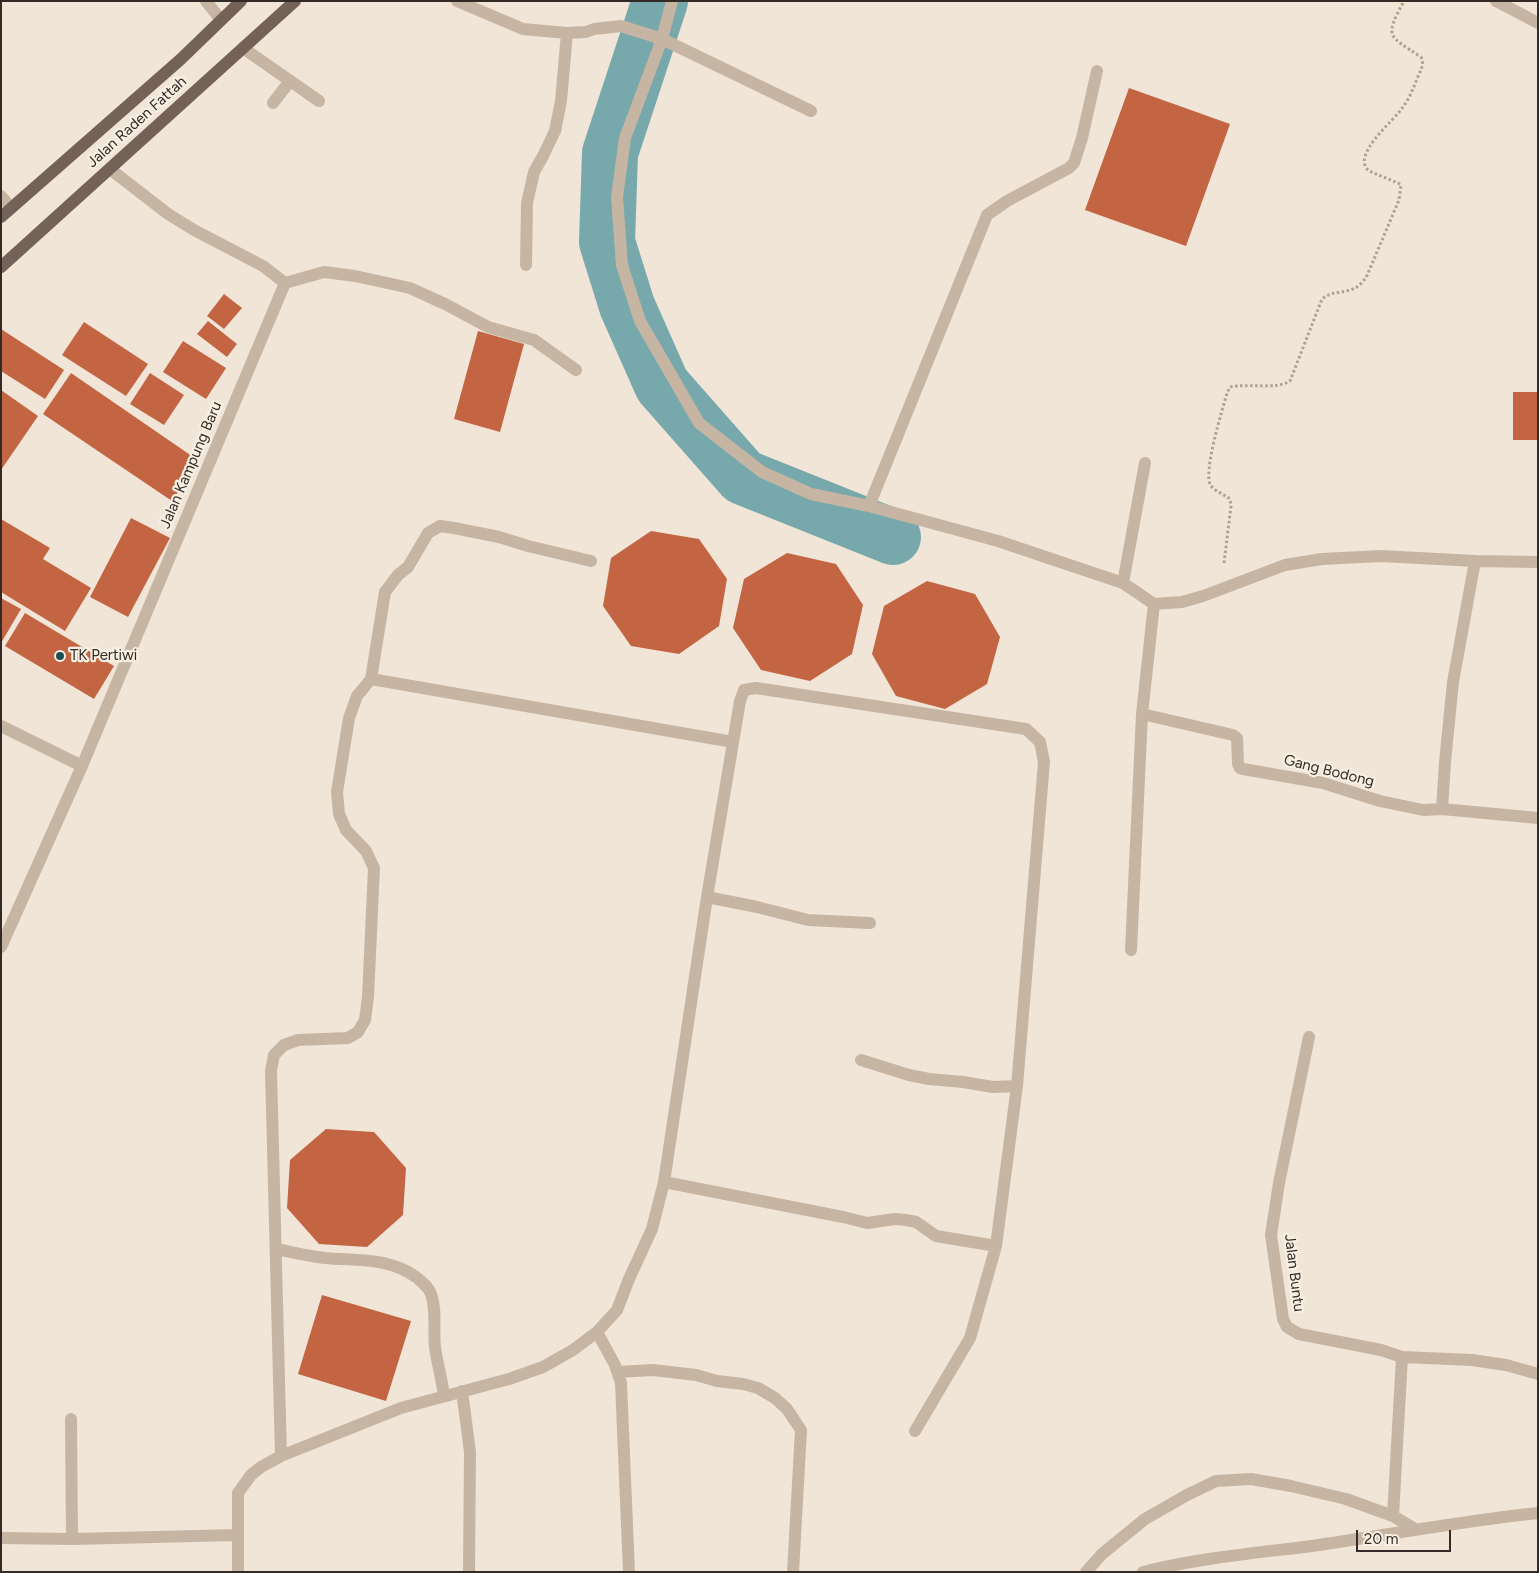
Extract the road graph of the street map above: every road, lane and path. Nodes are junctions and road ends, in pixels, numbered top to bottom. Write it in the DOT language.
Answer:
graph roads {
  1 [pos="206,1"];
  2 [pos="241,1"];
  3 [pos="295,1"];
  4 [pos="456,1"];
  5 [pos="672,1"];
  6 [pos="1404,1"];
  7 [pos="1496,1"];
  8 [pos="221,20"];
  9 [pos="1538,23"];
  10 [pos="567,33"];
  11 [pos="656,37"];
  12 [pos="243,48"];
  13 [pos="1097,71"];
  14 [pos="290,81"];
  15 [pos="319,101"];
  16 [pos="272,103"];
  17 [pos="811,111"];
  18 [pos="110,169"];
  19 [pos="1,196"];
  20 [pos="11,208"];
  21 [pos="1,217"];
  22 [pos="526,265"];
  23 [pos="1,267"];
  24 [pos="285,283"];
  25 [pos="576,370"];
  26 [pos="1145,463"];
  27 [pos="869,506"];
  28 [pos="591,561"];
  29 [pos="1475,562"];
  30 [pos="1538,562"];
  31 [pos="1123,583"];
  32 [pos="1222,589"];
  33 [pos="1154,604"];
  34 [pos="371,680"];
  35 [pos="1142,714"];
  36 [pos="1,726"];
  37 [pos="733,742"];
  38 [pos="82,766"];
  39 [pos="1442,810"];
  40 [pos="1538,818"];
  41 [pos="707,897"];
  42 [pos="870,923"];
  43 [pos="1,948"];
  44 [pos="1130,950"];
  45 [pos="1309,1037"];
  46 [pos="861,1060"];
  47 [pos="1017,1086"];
  48 [pos="664,1182"];
  49 [pos="996,1246"];
  50 [pos="276,1249"];
  51 [pos="597,1332"];
  52 [pos="1402,1357"];
  53 [pos="618,1372"];
  54 [pos="1538,1374"];
  55 [pos="462,1391"];
  56 [pos="444,1396"];
  57 [pos="71,1419"];
  58 [pos="915,1431"];
  59 [pos="281,1456"];
  60 [pos="1538,1512"];
  61 [pos="1393,1516"];
  62 [pos="1415,1529"];
  63 [pos="237,1535"];
  64 [pos="1,1538"];
  65 [pos="72,1539"];
  66 [pos="238,1572"];
  67 [pos="469,1572"];
  68 [pos="629,1572"];
  69 [pos="793,1572"];
  70 [pos="1086,1572"];
  71 [pos="1143,1572"];
  1 -- 8 [label="street"];
  2 -- 8 [label="main road, Jalan Raden Fattah"];
  3 -- 12 [label="main road, Jalan Raden Fattah"];
  4 -- 10 [label="street"];
  5 -- 11 [label="street"];
  6 -- 32 [label="path"];
  7 -- 9 [label="street"];
  8 -- 20 [label="main road, Jalan Raden Fattah"];
  10 -- 11 [label="street"];
  10 -- 22 [label="street"];
  11 -- 17 [label="street"];
  11 -- 27 [label="street"];
  12 -- 14 [label="street"];
  12 -- 18 [label="main road, Jalan Raden Fattah"];
  13 -- 27 [label="street"];
  14 -- 15 [label="street"];
  14 -- 16 [label="street"];
  18 -- 23 [label="main road, Jalan Raden Fattah"];
  18 -- 24 [label="street"];
  19 -- 20 [label="street"];
  20 -- 21 [label="main road, Jalan Raden Fattah"];
  24 -- 25 [label="street"];
  24 -- 38 [label="street, Jalan Kampung Baru"];
  26 -- 31 [label="street"];
  27 -- 31 [label="street"];
  28 -- 34 [label="street"];
  29 -- 30 [label="street"];
  29 -- 32 [label="street"];
  29 -- 39 [label="street"];
  31 -- 33 [label="street"];
  32 -- 33 [label="street"];
  33 -- 35 [label="street"];
  34 -- 37 [label="street"];
  34 -- 50 [label="street"];
  35 -- 39 [label="street, Gang Bodong"];
  35 -- 44 [label="street"];
  36 -- 38 [label="street"];
  37 -- 41 [label="street"];
  37 -- 47 [label="street"];
  38 -- 43 [label="street, Jalan Kampung Baru"];
  39 -- 40 [label="street, Gang Bodong"];
  41 -- 42 [label="street"];
  41 -- 48 [label="street"];
  45 -- 52 [label="street, Jalan Buntu"];
  46 -- 47 [label="street"];
  47 -- 49 [label="street"];
  48 -- 49 [label="street"];
  48 -- 51 [label="street"];
  49 -- 58 [label="street"];
  50 -- 56 [label="street"];
  50 -- 59 [label="street"];
  51 -- 53 [label="street"];
  51 -- 55 [label="street"];
  52 -- 54 [label="street, Jalan Buntu"];
  52 -- 61 [label="street"];
  53 -- 68 [label="street"];
  53 -- 69 [label="street"];
  55 -- 56 [label="street"];
  55 -- 67 [label="street"];
  56 -- 59 [label="street"];
  57 -- 65 [label="street"];
  59 -- 63 [label="street"];
  60 -- 62 [label="street"];
  61 -- 62 [label="street"];
  61 -- 70 [label="street"];
  62 -- 71 [label="street"];
  63 -- 65 [label="street"];
  63 -- 66 [label="street"];
  64 -- 65 [label="street"];
}
